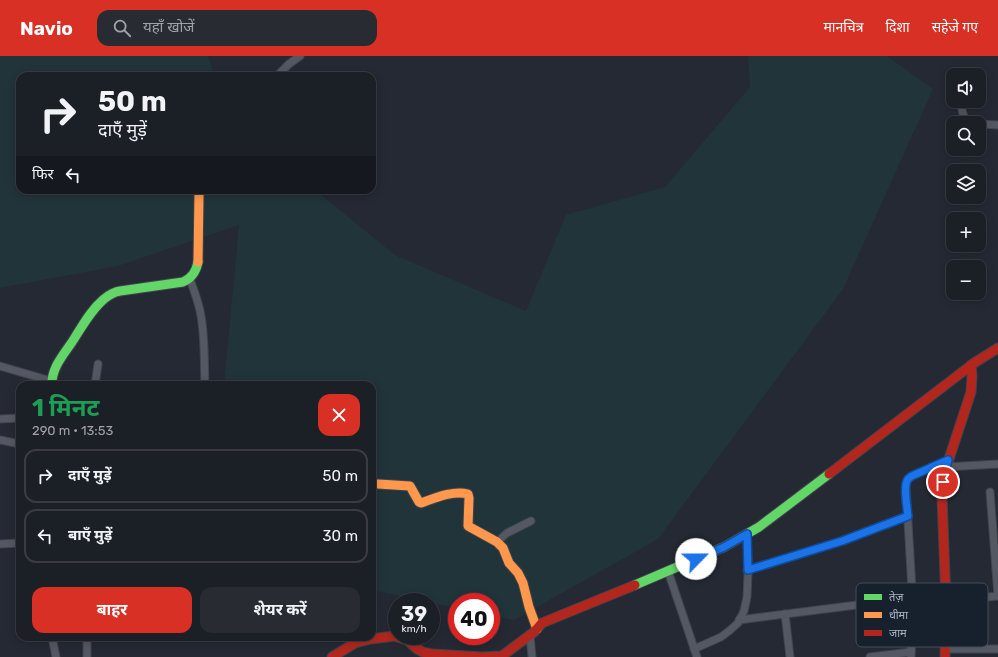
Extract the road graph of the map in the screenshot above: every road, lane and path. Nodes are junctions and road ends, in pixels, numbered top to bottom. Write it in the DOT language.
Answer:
graph roads {
  1 [pos="300,56"];
  2 [pos="280,72"];
  3 [pos="986,124"];
  4 [pos="998,125"];
  5 [pos="199,194"];
  6 [pos="190,279"];
  7 [pos="998,348"];
  8 [pos="98,364"];
  9 [pos="971,365"];
  10 [pos="0,366"];
  11 [pos="46,381"];
  12 [pos="53,381"];
  13 [pos="96,381"];
  14 [pos="205,381"];
  15 [pos="16,418"];
  16 [pos="0,419"];
  17 [pos="0,440"];
  18 [pos="16,443"];
  19 [pos="947,464"];
  20 [pos="998,464"];
  21 [pos="378,484"];
  22 [pos="990,492"];
  23 [pos="908,516"];
  24 [pos="531,521"];
  25 [pos="747,534"];
  26 [pos="497,542"];
  27 [pos="16,543"];
  28 [pos="0,544"];
  29 [pos="748,570"];
  30 [pos="668,571"];
  31 [pos="911,583"];
  32 [pos="945,583"];
  33 [pos="998,596"];
  34 [pos="988,597"];
  35 [pos="856,605"];
  36 [pos="785,614"];
  37 [pos="739,620"];
  38 [pos="533,632"];
  39 [pos="376,638"];
  40 [pos="53,641"];
  41 [pos="87,641"];
  42 [pos="360,641"];
  43 [pos="694,649"];
  44 [pos="998,649"];
  45 [pos="945,653"];
  46 [pos="911,655"];
  47 [pos="56,657"];
  48 [pos="86,657"];
  49 [pos="332,657"];
  50 [pos="532,657"];
  51 [pos="697,657"];
  52 [pos="790,657"];
  53 [pos="870,657"];
  1 -- 2 [label="street"];
  3 -- 4 [label="street"];
  5 -- 6 [label="street"];
  6 -- 12 [label="street"];
  6 -- 14 [label="street"];
  7 -- 9 [label="street"];
  8 -- 13 [label="street"];
  9 -- 19 [label="street"];
  9 -- 25 [label="street"];
  10 -- 11 [label="street"];
  15 -- 16 [label="street"];
  17 -- 18 [label="street"];
  19 -- 20 [label="street"];
  19 -- 23 [label="street"];
  19 -- 32 [label="street"];
  21 -- 26 [label="street"];
  22 -- 33 [label="street"];
  23 -- 29 [label="street"];
  23 -- 31 [label="street"];
  24 -- 26 [label="street"];
  25 -- 29 [label="street"];
  25 -- 30 [label="street"];
  26 -- 38 [label="street"];
  27 -- 28 [label="street"];
  29 -- 37 [label="street"];
  30 -- 38 [label="street"];
  30 -- 43 [label="street"];
  33 -- 34 [label="street"];
  35 -- 36 [label="street"];
  36 -- 37 [label="street"];
  36 -- 52 [label="street"];
  37 -- 43 [label="street"];
  38 -- 39 [label="street"];
  38 -- 50 [label="street"];
  40 -- 47 [label="street"];
  41 -- 48 [label="street"];
  42 -- 49 [label="street"];
  43 -- 51 [label="street"];
  44 -- 45 [label="street"];
  46 -- 53 [label="street"];
}
